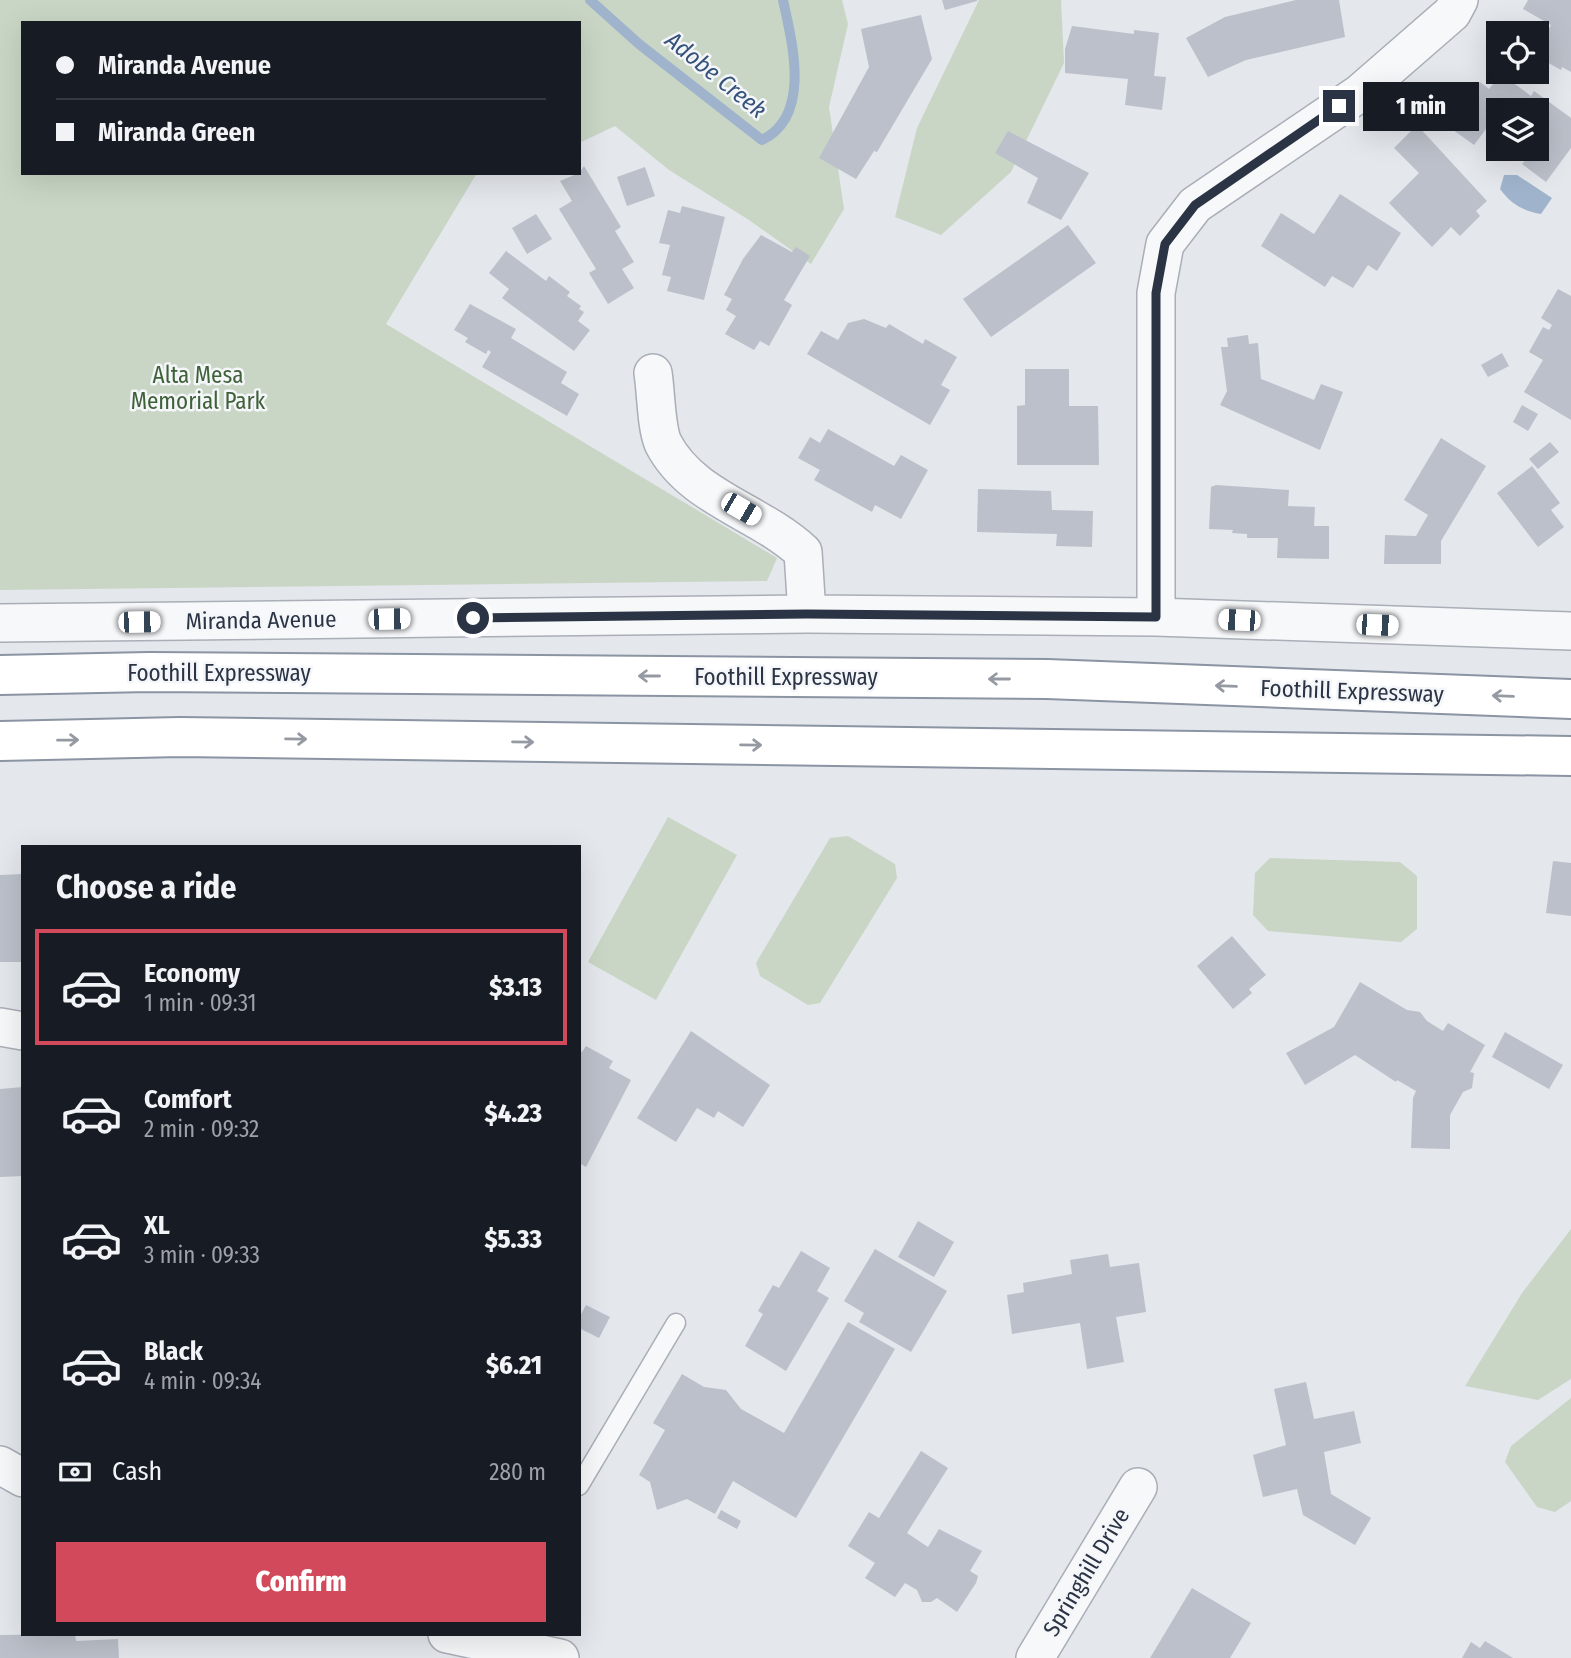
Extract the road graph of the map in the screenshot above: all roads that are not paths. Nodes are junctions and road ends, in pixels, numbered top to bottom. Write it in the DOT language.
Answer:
graph roads {
  1 [pos="1459,0"];
  2 [pos="653,373"];
  3 [pos="807,614"];
  4 [pos="1156,617"];
  5 [pos="0,623"];
  6 [pos="1571,631"];
  7 [pos="0,676"];
  8 [pos="1571,699"];
  9 [pos="0,741"];
  10 [pos="1571,756"];
  11 [pos="0,1027"];
  12 [pos="21,1031"];
  13 [pos="676,1323"];
  14 [pos="0,1465"];
  15 [pos="21,1477"];
  16 [pos="581,1483"];
  17 [pos="1138,1487"];
  18 [pos="464,1636"];
  19 [pos="490,1639"];
  20 [pos="560,1658"];
  21 [pos="1035,1658"];
  1 -- 4 [label="street"];
  2 -- 3 [label="street"];
  3 -- 4 [label="street, Miranda Avenue"];
  3 -- 5 [label="street, Miranda Avenue"];
  4 -- 6 [label="street, Miranda Avenue"];
  8 -- 7 [label="highway, Foothill Expressway, one-way"];
  9 -- 10 [label="highway, one-way"];
  11 -- 12 [label="street"];
  13 -- 16 [label="lane"];
  14 -- 15 [label="street"];
  17 -- 21 [label="street, Springhill Drive"];
  18 -- 19 [label="street"];
  19 -- 20 [label="street"];
}
